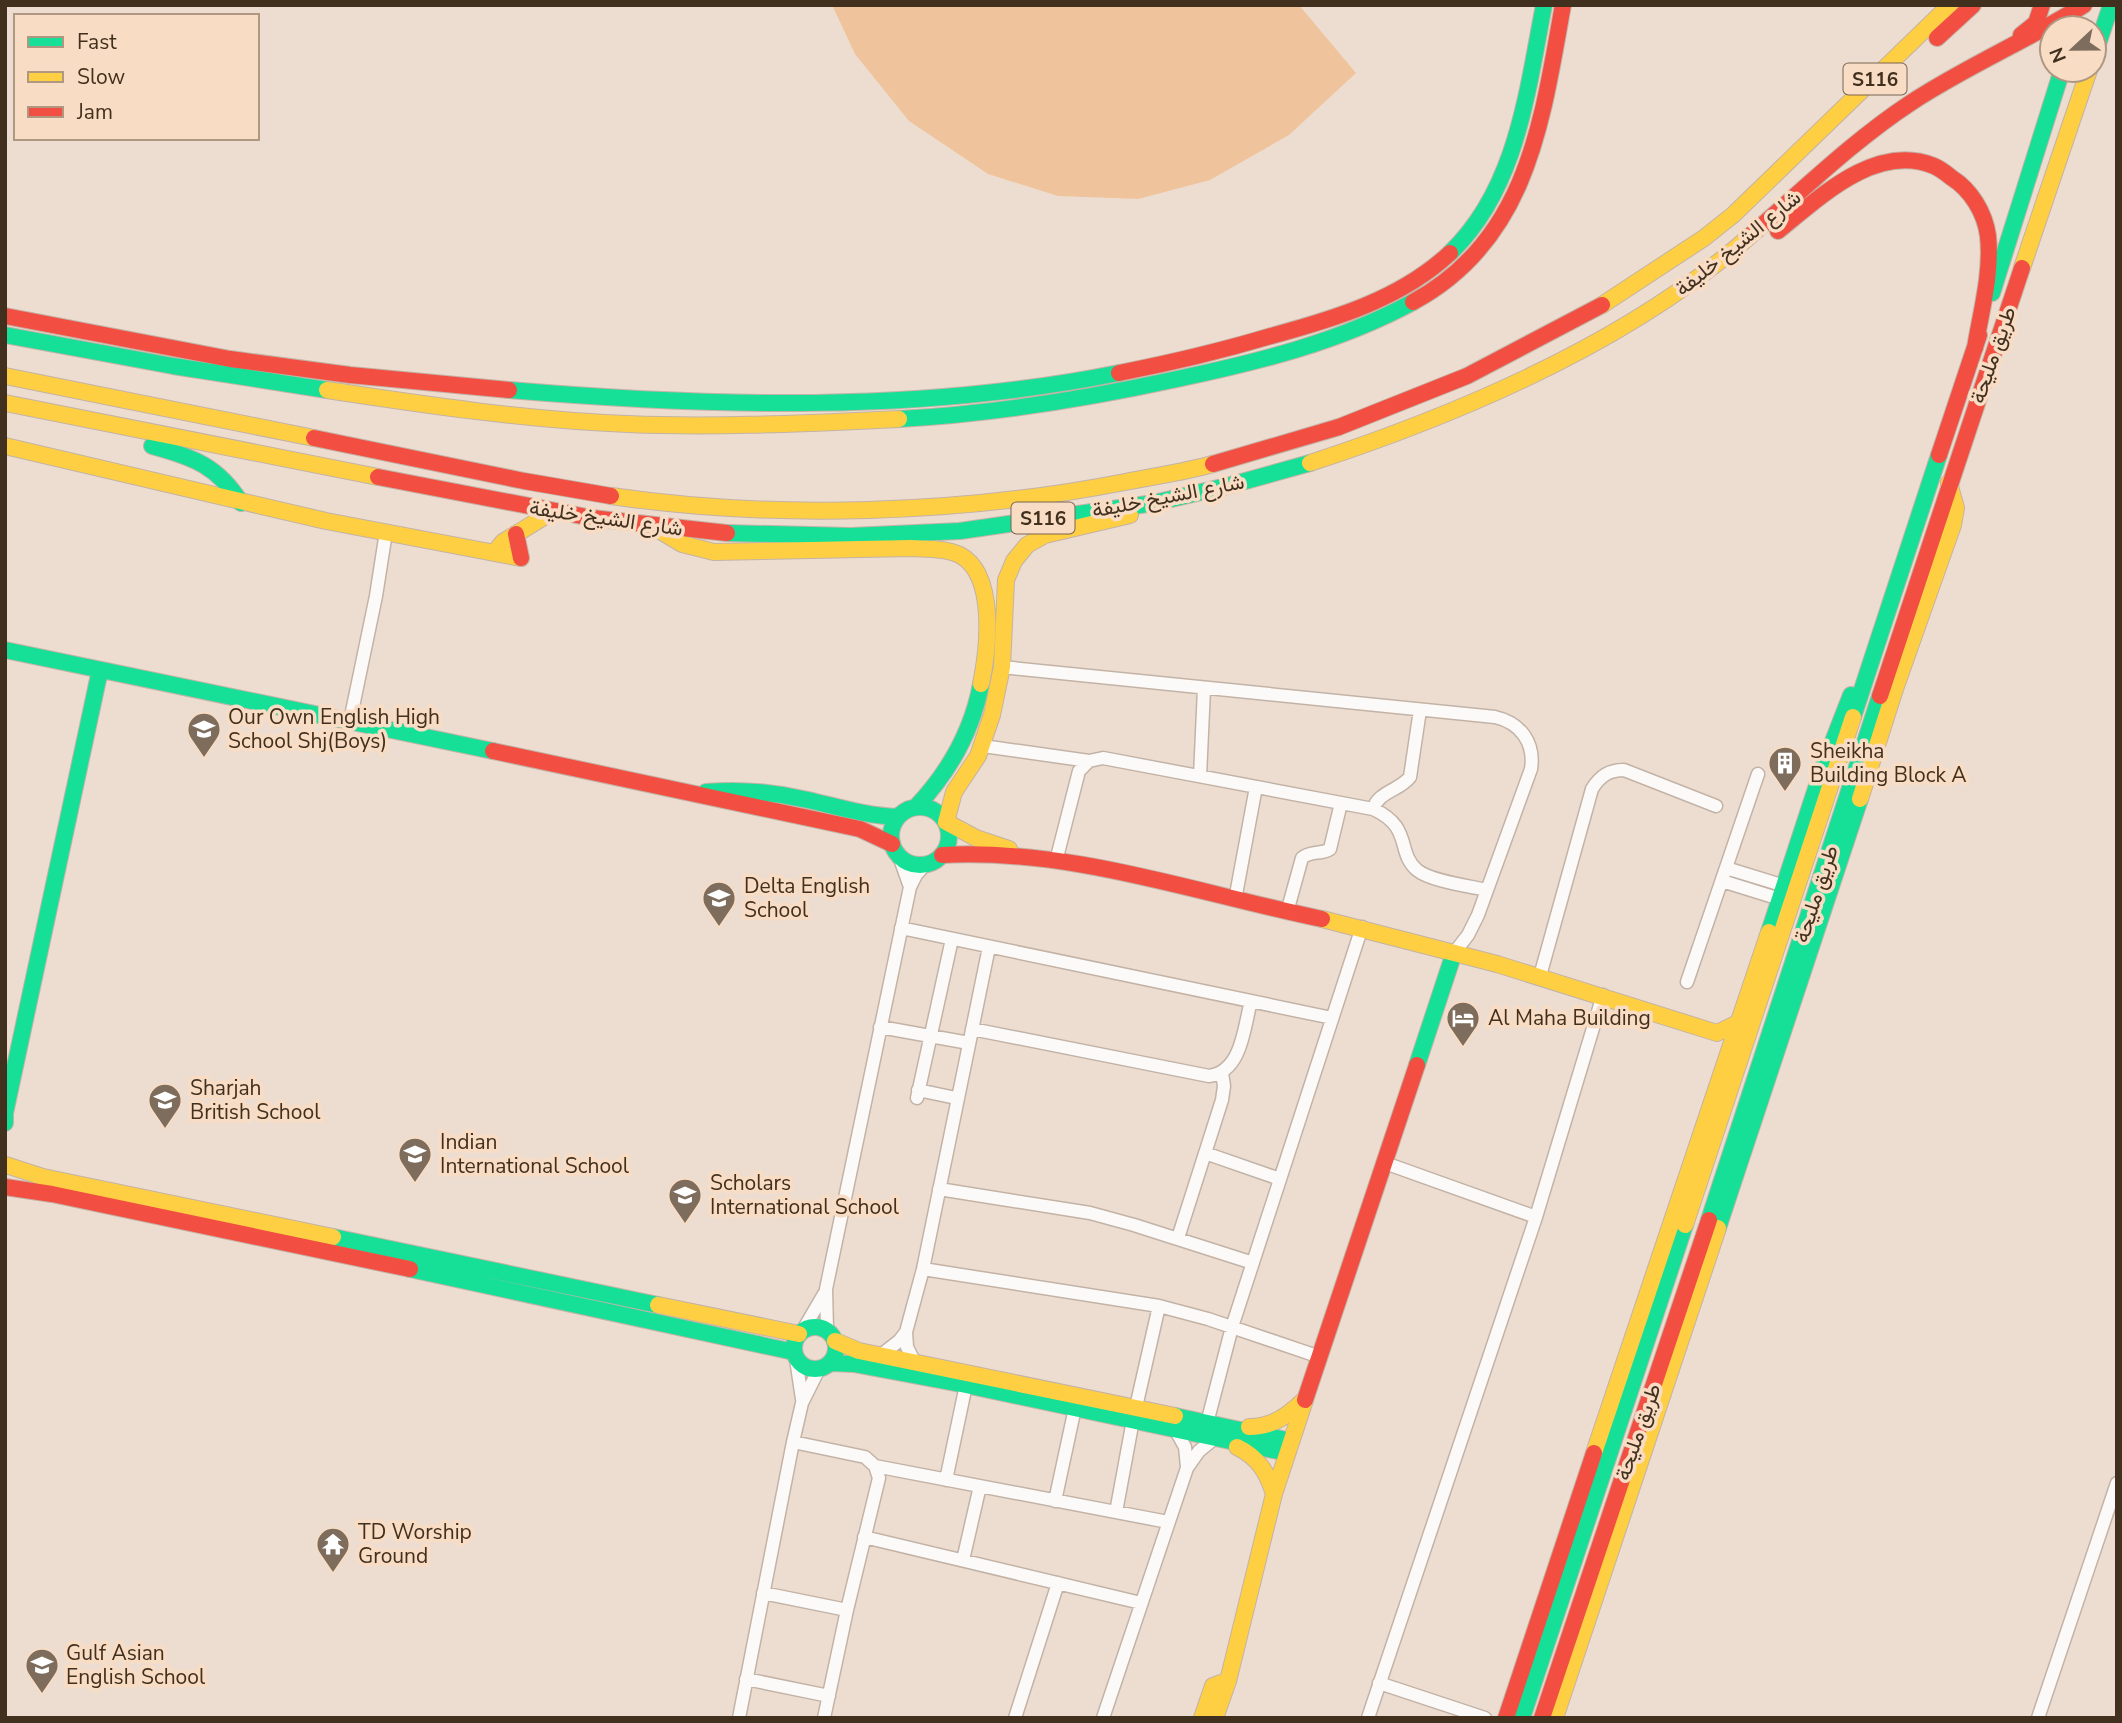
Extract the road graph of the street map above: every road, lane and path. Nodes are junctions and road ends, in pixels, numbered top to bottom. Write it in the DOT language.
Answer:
graph roads {
  1 [pos="1544,5"];
  2 [pos="1563,5"];
  3 [pos="1950,5"];
  4 [pos="1973,5"];
  5 [pos="2042,5"];
  6 [pos="2083,6"];
  7 [pos="1972,66"];
  8 [pos="2058,84"];
  9 [pos="2084,84"];
  10 [pos="1800,152"];
  11 [pos="1731,253"];
  12 [pos="5,316"];
  13 [pos="5,335"];
  14 [pos="1975,348"];
  15 [pos="226,359"];
  16 [pos="187,370"];
  17 [pos="5,376"];
  18 [pos="585,397"];
  19 [pos="5,403"];
  20 [pos="520,415"];
  21 [pos="98,423"];
  22 [pos="5,446"];
  23 [pos="1949,483"];
  24 [pos="1169,500"];
  25 [pos="241,503"];
  26 [pos="552,512"];
  27 [pos="654,527"];
  28 [pos="386,532"];
  29 [pos="516,534"];
  30 [pos="494,553"];
  31 [pos="5,650"];
  32 [pos="1002,667"];
  33 [pos="1869,669"];
  34 [pos="100,670"];
  35 [pos="1204,689"];
  36 [pos="1420,710"];
  37 [pos="350,721"];
  38 [pos="983,746"];
  39 [pos="1089,761"];
  40 [pos="1758,774"];
  41 [pos="1200,776"];
  42 [pos="1256,787"];
  43 [pos="692,795"];
  44 [pos="1341,803"];
  45 [pos="1716,806"];
  46 [pos="916,807"];
  47 [pos="1373,809"];
  48 [pos="898,817"];
  49 [pos="946,822"];
  50 [pos="896,850"];
  51 [pos="942,855"];
  52 [pos="1033,857"];
  53 [pos="1056,861"];
  54 [pos="925,865"];
  55 [pos="1726,867"];
  56 [pos="1722,881"];
  57 [pos="910,887"];
  58 [pos="1487,890"];
  59 [pos="1782,892"];
  60 [pos="1235,900"];
  61 [pos="1287,912"];
  62 [pos="1362,927"];
  63 [pos="901,928"];
  64 [pos="952,939"];
  65 [pos="989,947"];
  66 [pos="1454,953"];
  67 [pos="1540,976"];
  68 [pos="1687,982"];
  69 [pos="1603,995"];
  70 [pos="1251,1001"];
  71 [pos="1788,1015"];
  72 [pos="1332,1018"];
  73 [pos="1740,1022"];
  74 [pos="1773,1025"];
  75 [pos="880,1027"];
  76 [pos="972,1029"];
  77 [pos="1717,1034"];
  78 [pos="930,1035"];
  79 [pos="969,1043"];
  80 [pos="1727,1056"];
  81 [pos="1222,1073"];
  82 [pos="957,1098"];
  83 [pos="5,1113"];
  84 [pos="5,1123"];
  85 [pos="1205,1153"];
  86 [pos="1385,1163"];
  87 [pos="6,1164"];
  88 [pos="1280,1179"];
  89 [pos="1682,1183"];
  90 [pos="5,1186"];
  91 [pos="939,1189"];
  92 [pos="1691,1204"];
  93 [pos="1536,1217"];
  94 [pos="1178,1238"];
  95 [pos="1253,1263"];
  96 [pos="923,1269"];
  97 [pos="826,1290"];
  98 [pos="1159,1306"];
  99 [pos="1232,1327"];
  100 [pos="801,1332"];
  101 [pos="906,1332"];
  102 [pos="1650,1333"];
  103 [pos="831,1335"];
  104 [pos="1629,1351"];
  105 [pos="881,1355"];
  106 [pos="795,1356"];
  107 [pos="1320,1357"];
  108 [pos="914,1361"];
  109 [pos="825,1366"];
  110 [pos="966,1385"];
  111 [pos="1306,1398"];
  112 [pos="802,1403"];
  113 [pos="1075,1408"];
  114 [pos="1134,1413"];
  115 [pos="1175,1429"];
  116 [pos="1213,1429"];
  117 [pos="793,1442"];
  118 [pos="1289,1447"];
  119 [pos="875,1466"];
  120 [pos="1187,1468"];
  121 [pos="946,1479"];
  122 [pos="2117,1483"];
  123 [pos="980,1486"];
  124 [pos="1274,1494"];
  125 [pos="1055,1501"];
  126 [pos="1116,1513"];
  127 [pos="1168,1522"];
  128 [pos="864,1537"];
  129 [pos="963,1560"];
  130 [pos="1058,1583"];
  131 [pos="764,1592"];
  132 [pos="1142,1603"];
  133 [pos="847,1611"];
  134 [pos="747,1679"];
  135 [pos="1228,1681"];
  136 [pos="1379,1683"];
  137 [pos="829,1696"];
  138 [pos="1107,1717"];
  139 [pos="739,1718"];
  140 [pos="824,1718"];
  141 [pos="1016,1718"];
  142 [pos="1202,1718"];
  143 [pos="1215,1718"];
  144 [pos="1368,1718"];
  145 [pos="1485,1718"];
  146 [pos="1506,1718"];
  147 [pos="1522,1718"];
  148 [pos="1542,1718"];
  149 [pos="1555,1718"];
  150 [pos="2038,1718"];
  1 -- 18 [label="main road"];
  2 -- 20 [label="main road"];
  3 -- 10 [label="main road, شارع الشيخ خليفة / S116"];
  4 -- 10 [label="main road"];
  5 -- 7 [label="main road"];
  6 -- 7 [label="main road, شارع الشيخ خليفة / S116"];
  7 -- 11 [label="main road, شارع الشيخ خليفة / S116"];
  8 -- 14 [label="main road, طريق مليحة"];
  9 -- 23 [label="main road, طريق مليحة"];
  10 -- 17 [label="main road, شارع الشيخ خليفة / S116"];
  11 -- 14 [label="main road"];
  11 -- 24 [label="main road, شارع الشيخ خليفة / S116"];
  12 -- 15 [label="main road"];
  13 -- 16 [label="main road"];
  14 -- 33 [label="main road, طريق مليحة"];
  15 -- 16 [label="main road"];
  15 -- 18 [label="main road"];
  16 -- 20 [label="main road"];
  18 -- 20 [label="main road"];
  19 -- 21 [label="main road, شارع الشيخ خليفة / S116"];
  21 -- 25 [label="main road"];
  21 -- 26 [label="main road, شارع الشيخ خليفة / S116"];
  22 -- 25 [label="main road"];
  23 -- 71 [label="main road"];
  23 -- 74 [label="main road, طريق مليحة"];
  24 -- 27 [label="main road, شارع الشيخ خليفة / S116"];
  24 -- 32 [label="main road"];
  25 -- 28 [label="main road"];
  26 -- 27 [label="main road, شارع الشيخ خليفة / S116"];
  26 -- 29 [label="main road"];
  27 -- 46 [label="main road"];
  28 -- 30 [label="main road"];
  28 -- 37 [label="street"];
  29 -- 30 [label="main road"];
  29 -- 30 [label="main road"];
  31 -- 34 [label="main road"];
  32 -- 35 [label="street"];
  32 -- 38 [label="main road"];
  33 -- 59 [label="main road"];
  33 -- 92 [label="main road, طريق مليحة"];
  34 -- 37 [label="main road"];
  34 -- 83 [label="main road"];
  35 -- 36 [label="street"];
  35 -- 41 [label="street"];
  36 -- 47 [label="street"];
  36 -- 58 [label="street"];
  37 -- 43 [label="main road"];
  38 -- 39 [label="street"];
  38 -- 49 [label="main road"];
  39 -- 41 [label="street"];
  39 -- 53 [label="street"];
  40 -- 55 [label="street"];
  41 -- 42 [label="street"];
  42 -- 44 [label="street"];
  42 -- 60 [label="street"];
  43 -- 48 [label="main road"];
  43 -- 50 [label="main road"];
  44 -- 47 [label="street"];
  44 -- 61 [label="street"];
  45 -- 67 [label="street"];
  46 -- 48 [label="main road"];
  46 -- 49 [label="main road"];
  47 -- 58 [label="street"];
  48 -- 50 [label="main road"];
  49 -- 51 [label="main road"];
  49 -- 52 [label="main road"];
  50 -- 54 [label="main road"];
  50 -- 57 [label="street"];
  51 -- 52 [label="main road"];
  51 -- 54 [label="main road"];
  52 -- 53 [label="main road"];
  53 -- 60 [label="main road"];
  54 -- 57 [label="street"];
  55 -- 56 [label="street"];
  55 -- 59 [label="street"];
  56 -- 59 [label="street"];
  56 -- 68 [label="street"];
  57 -- 63 [label="street"];
  58 -- 66 [label="street"];
  59 -- 73 [label="main road"];
  60 -- 61 [label="main road"];
  61 -- 62 [label="main road"];
  62 -- 66 [label="main road"];
  62 -- 72 [label="street"];
  63 -- 64 [label="street"];
  63 -- 75 [label="street"];
  64 -- 65 [label="street"];
  64 -- 78 [label="street"];
  65 -- 70 [label="street"];
  65 -- 76 [label="street"];
  66 -- 67 [label="main road"];
  66 -- 86 [label="main road"];
  67 -- 69 [label="main road"];
  69 -- 77 [label="main road"];
  69 -- 93 [label="street"];
  70 -- 72 [label="street"];
  70 -- 81 [label="street"];
  71 -- 74 [label="main road"];
  71 -- 149 [label="main road"];
  72 -- 88 [label="street"];
  73 -- 77 [label="main road"];
  73 -- 80 [label="main road"];
  74 -- 148 [label="main road, طريق مليحة"];
  75 -- 78 [label="street"];
  75 -- 97 [label="street"];
  76 -- 79 [label="street"];
  76 -- 81 [label="street"];
  77 -- 80 [label="main road"];
  78 -- 79 [label="street"];
  78 -- 82 [label="street"];
  79 -- 82 [label="street"];
  80 -- 89 [label="main road"];
  81 -- 85 [label="street"];
  82 -- 91 [label="street"];
  83 -- 84 [label="main road"];
  85 -- 88 [label="street"];
  85 -- 94 [label="street"];
  86 -- 93 [label="street"];
  86 -- 107 [label="main road"];
  87 -- 90 [label="main road"];
  87 -- 100 [label="main road"];
  88 -- 95 [label="street"];
  89 -- 92 [label="main road"];
  89 -- 104 [label="main road"];
  90 -- 106 [label="main road"];
  91 -- 94 [label="street"];
  91 -- 96 [label="street"];
  92 -- 102 [label="main road, طريق مليحة"];
  93 -- 136 [label="street"];
  94 -- 95 [label="street"];
  95 -- 99 [label="street"];
  96 -- 98 [label="street"];
  96 -- 101 [label="street"];
  97 -- 100 [label="street"];
  97 -- 103 [label="street"];
  98 -- 99 [label="street"];
  98 -- 114 [label="street"];
  99 -- 107 [label="street"];
  99 -- 116 [label="street"];
  100 -- 103 [label="main road"];
  100 -- 106 [label="main road"];
  101 -- 105 [label="street"];
  101 -- 108 [label="street"];
  102 -- 104 [label="main road"];
  102 -- 147 [label="main road, طريق مليحة"];
  103 -- 105 [label="main road"];
  103 -- 109 [label="main road"];
  104 -- 146 [label="main road"];
  105 -- 108 [label="main road"];
  106 -- 109 [label="main road"];
  106 -- 112 [label="street"];
  107 -- 111 [label="main road"];
  108 -- 114 [label="main road"];
  109 -- 110 [label="main road"];
  109 -- 112 [label="street"];
  110 -- 113 [label="main road"];
  110 -- 121 [label="street"];
  111 -- 116 [label="main road"];
  111 -- 118 [label="main road"];
  112 -- 117 [label="street"];
  113 -- 114 [label="main road"];
  113 -- 125 [label="street"];
  114 -- 115 [label="main road"];
  114 -- 116 [label="main road"];
  114 -- 126 [label="street"];
  115 -- 116 [label="main road"];
  115 -- 120 [label="street"];
  116 -- 118 [label="main road"];
  116 -- 120 [label="street"];
  116 -- 124 [label="main road"];
  117 -- 119 [label="street"];
  117 -- 131 [label="street"];
  118 -- 124 [label="main road"];
  119 -- 121 [label="street"];
  119 -- 128 [label="street"];
  120 -- 127 [label="street"];
  121 -- 123 [label="street"];
  122 -- 150 [label="street"];
  123 -- 125 [label="street"];
  123 -- 129 [label="street"];
  124 -- 135 [label="main road"];
  125 -- 126 [label="street"];
  126 -- 127 [label="street"];
  127 -- 132 [label="street"];
  128 -- 129 [label="street"];
  128 -- 133 [label="street"];
  129 -- 130 [label="street"];
  130 -- 132 [label="street"];
  130 -- 141 [label="street"];
  131 -- 133 [label="street"];
  131 -- 134 [label="street"];
  132 -- 138 [label="street"];
  133 -- 137 [label="street"];
  134 -- 137 [label="street"];
  134 -- 139 [label="street"];
  135 -- 142 [label="main road"];
  135 -- 143 [label="main road"];
  136 -- 144 [label="street"];
  136 -- 145 [label="street"];
  137 -- 140 [label="street"];
}
